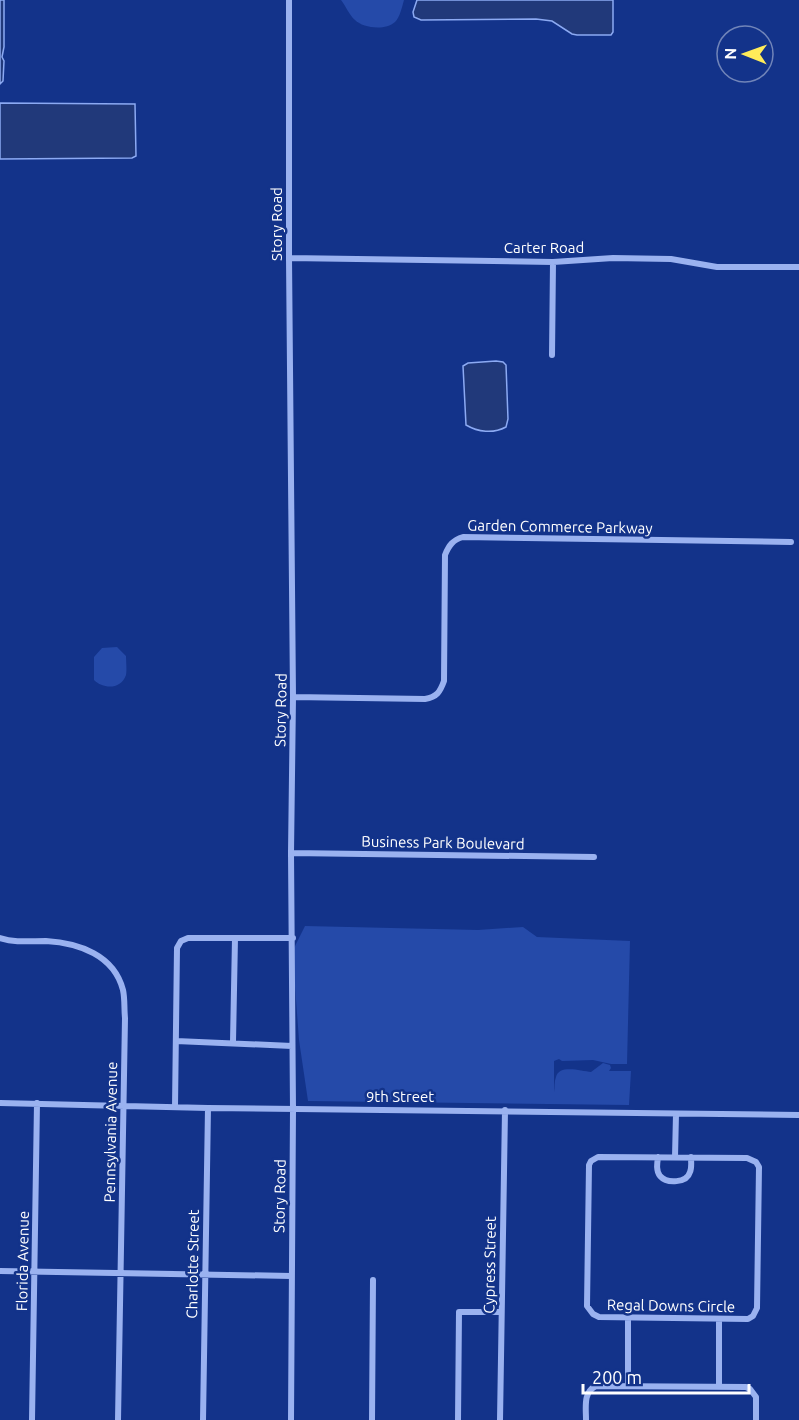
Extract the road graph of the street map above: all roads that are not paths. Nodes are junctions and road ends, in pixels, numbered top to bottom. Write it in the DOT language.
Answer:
graph roads {
  1 [pos="289,0"];
  2 [pos="289,258"];
  3 [pos="553,262"];
  4 [pos="799,267"];
  5 [pos="552,355"];
  6 [pos="790,542"];
  7 [pos="293,697"];
  8 [pos="291,853"];
  9 [pos="594,857"];
  10 [pos="0,938"];
  11 [pos="235,938"];
  12 [pos="293,938"];
  13 [pos="176,1041"];
  14 [pos="234,1042"];
  15 [pos="292,1046"];
  16 [pos="0,1103"];
  17 [pos="37,1103"];
  18 [pos="124,1105"];
  19 [pos="175,1107"];
  20 [pos="208,1108"];
  21 [pos="293,1109"];
  22 [pos="505,1110"];
  23 [pos="676,1114"];
  24 [pos="799,1115"];
  25 [pos="658,1157"];
  26 [pos="675,1157"];
  27 [pos="691,1157"];
  28 [pos="0,1272"];
  29 [pos="34,1272"];
  30 [pos="121,1274"];
  31 [pos="204,1275"];
  32 [pos="291,1276"];
  33 [pos="373,1280"];
  34 [pos="501,1312"];
  35 [pos="628,1317"];
  36 [pos="719,1318"];
  37 [pos="628,1386"];
  38 [pos="719,1387"];
  39 [pos="32,1420"];
  40 [pos="118,1420"];
  41 [pos="203,1420"];
  42 [pos="291,1420"];
  43 [pos="372,1420"];
  44 [pos="458,1420"];
  45 [pos="500,1420"];
  46 [pos="586,1420"];
  47 [pos="756,1420"];
  1 -- 2 [label="street, Story Road"];
  2 -- 3 [label="street, Carter Road"];
  2 -- 7 [label="street, Story Road"];
  3 -- 4 [label="street, Carter Road"];
  3 -- 5 [label="street"];
  6 -- 7 [label="street, Garden Commerce Parkway"];
  7 -- 8 [label="street, Story Road"];
  8 -- 9 [label="street, Business Park Boulevard"];
  8 -- 12 [label="street, Story Road"];
  10 -- 18 [label="street, Pennsylvania Avenue"];
  11 -- 12 [label="street"];
  11 -- 13 [label="street"];
  11 -- 14 [label="street"];
  12 -- 15 [label="street, Story Road"];
  13 -- 14 [label="street"];
  13 -- 19 [label="street"];
  14 -- 15 [label="street"];
  15 -- 21 [label="street, Story Road"];
  16 -- 17 [label="street, 9th Street"];
  17 -- 18 [label="street, 9th Street"];
  17 -- 29 [label="street, Florida Avenue"];
  18 -- 19 [label="street, 9th Street"];
  18 -- 30 [label="street, Pennsylvania Avenue"];
  19 -- 20 [label="street, 9th Street"];
  20 -- 21 [label="street, 9th Street"];
  20 -- 31 [label="street, Charlotte Street"];
  21 -- 22 [label="street, 9th Street"];
  21 -- 32 [label="street, Story Road"];
  22 -- 23 [label="street, 9th Street"];
  22 -- 34 [label="street, Cypress Street"];
  23 -- 24 [label="street, 9th Street"];
  23 -- 26 [label="street"];
  25 -- 26 [label="street, Regal Downs Circle"];
  25 -- 27 [label="street"];
  25 -- 35 [label="street, Regal Downs Circle"];
  26 -- 27 [label="street, Regal Downs Circle"];
  27 -- 36 [label="street, Regal Downs Circle"];
  28 -- 29 [label="street"];
  29 -- 30 [label="street"];
  29 -- 39 [label="street, Florida Avenue"];
  30 -- 31 [label="street"];
  30 -- 40 [label="street, Pennsylvania Avenue"];
  31 -- 32 [label="street"];
  31 -- 41 [label="street, Charlotte Street"];
  32 -- 42 [label="street, Story Road"];
  33 -- 43 [label="street"];
  34 -- 44 [label="street"];
  34 -- 45 [label="street, Cypress Street"];
  35 -- 36 [label="street, Regal Downs Circle"];
  35 -- 37 [label="street"];
  36 -- 38 [label="street"];
  37 -- 38 [label="street"];
  37 -- 46 [label="street"];
  38 -- 47 [label="street"];
}
